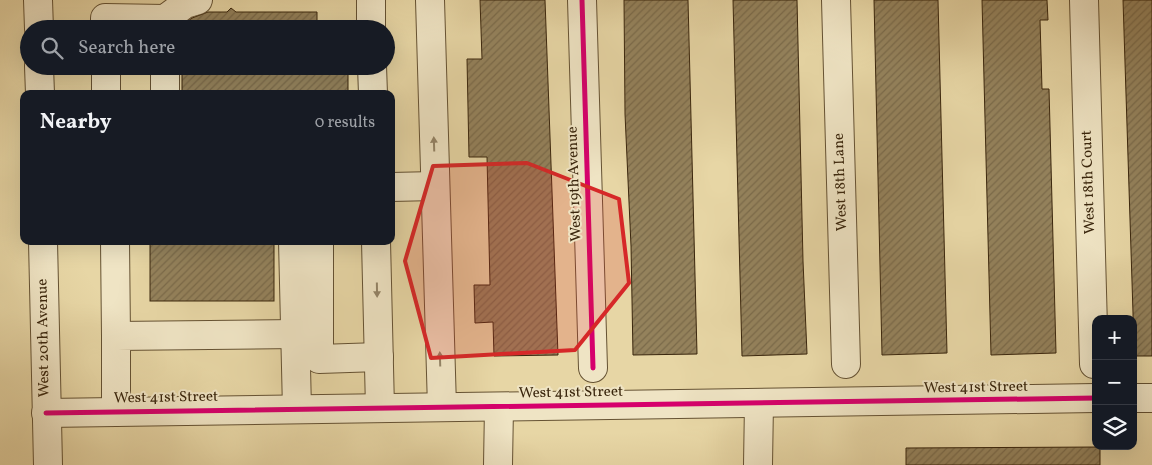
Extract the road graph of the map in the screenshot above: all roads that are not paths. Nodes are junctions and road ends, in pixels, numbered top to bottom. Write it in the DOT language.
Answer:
graph roads {
  1 [pos="38,0"];
  2 [pos="198,0"];
  3 [pos="371,0"];
  4 [pos="430,0"];
  5 [pos="582,0"];
  6 [pos="836,0"];
  7 [pos="1084,0"];
  8 [pos="39,20"];
  9 [pos="105,20"];
  10 [pos="125,20"];
  11 [pos="169,20"];
  12 [pos="371,20"];
  13 [pos="39,75"];
  14 [pos="106,75"];
  15 [pos="165,75"];
  16 [pos="372,75"];
  17 [pos="40,90"];
  18 [pos="106,90"];
  19 [pos="165,90"];
  20 [pos="373,90"];
  21 [pos="435,186"];
  22 [pos="395,187"];
  23 [pos="43,245"];
  24 [pos="115,245"];
  25 [pos="293,245"];
  26 [pos="319,245"];
  27 [pos="376,245"];
  28 [pos="296,334"];
  29 [pos="116,336"];
  30 [pos="379,357"];
  31 [pos="1094,360"];
  32 [pos="846,364"];
  33 [pos="593,368"];
  34 [pos="1092,398"];
  35 [pos="1137,398"];
  36 [pos="1152,398"];
  37 [pos="759,403"];
  38 [pos="499,406"];
  39 [pos="442,407"];
  40 [pos="380,408"];
  41 [pos="297,409"];
  42 [pos="116,412"];
  43 [pos="46,413"];
  44 [pos="48,465"];
  45 [pos="498,465"];
  46 [pos="758,465"];
  1 -- 8 [label="street"];
  2 -- 11 [label="street"];
  3 -- 12 [label="street"];
  21 -- 4 [label="street, one-way"];
  5 -- 33 [label="street, West 19th Avenue"];
  6 -- 32 [label="street, West 18th Lane"];
  7 -- 31 [label="street, West 18th Court"];
  9 -- 10 [label="street"];
  13 -- 17 [label="street"];
  14 -- 18 [label="street"];
  15 -- 19 [label="street"];
  16 -- 20 [label="street"];
  21 -- 22 [label="street"];
  39 -- 21 [label="street, one-way"];
  23 -- 43 [label="street, West 20th Avenue"];
  24 -- 29 [label="street"];
  25 -- 28 [label="street"];
  26 -- 30 [label="street"];
  27 -- 30 [label="street, one-way"];
  28 -- 29 [label="street"];
  28 -- 41 [label="street"];
  29 -- 42 [label="street"];
  30 -- 40 [label="street"];
  34 -- 37 [label="street, West 41st Street"];
  35 -- 36 [label="street"];
  37 -- 38 [label="street, West 41st Street"];
  37 -- 46 [label="street"];
  38 -- 39 [label="street, West 41st Street"];
  38 -- 45 [label="street"];
  39 -- 40 [label="street, West 41st Street"];
  40 -- 41 [label="street, West 41st Street"];
  41 -- 42 [label="street, West 41st Street"];
  42 -- 43 [label="street, West 41st Street"];
  43 -- 44 [label="street, West 20th Avenue"];
}
